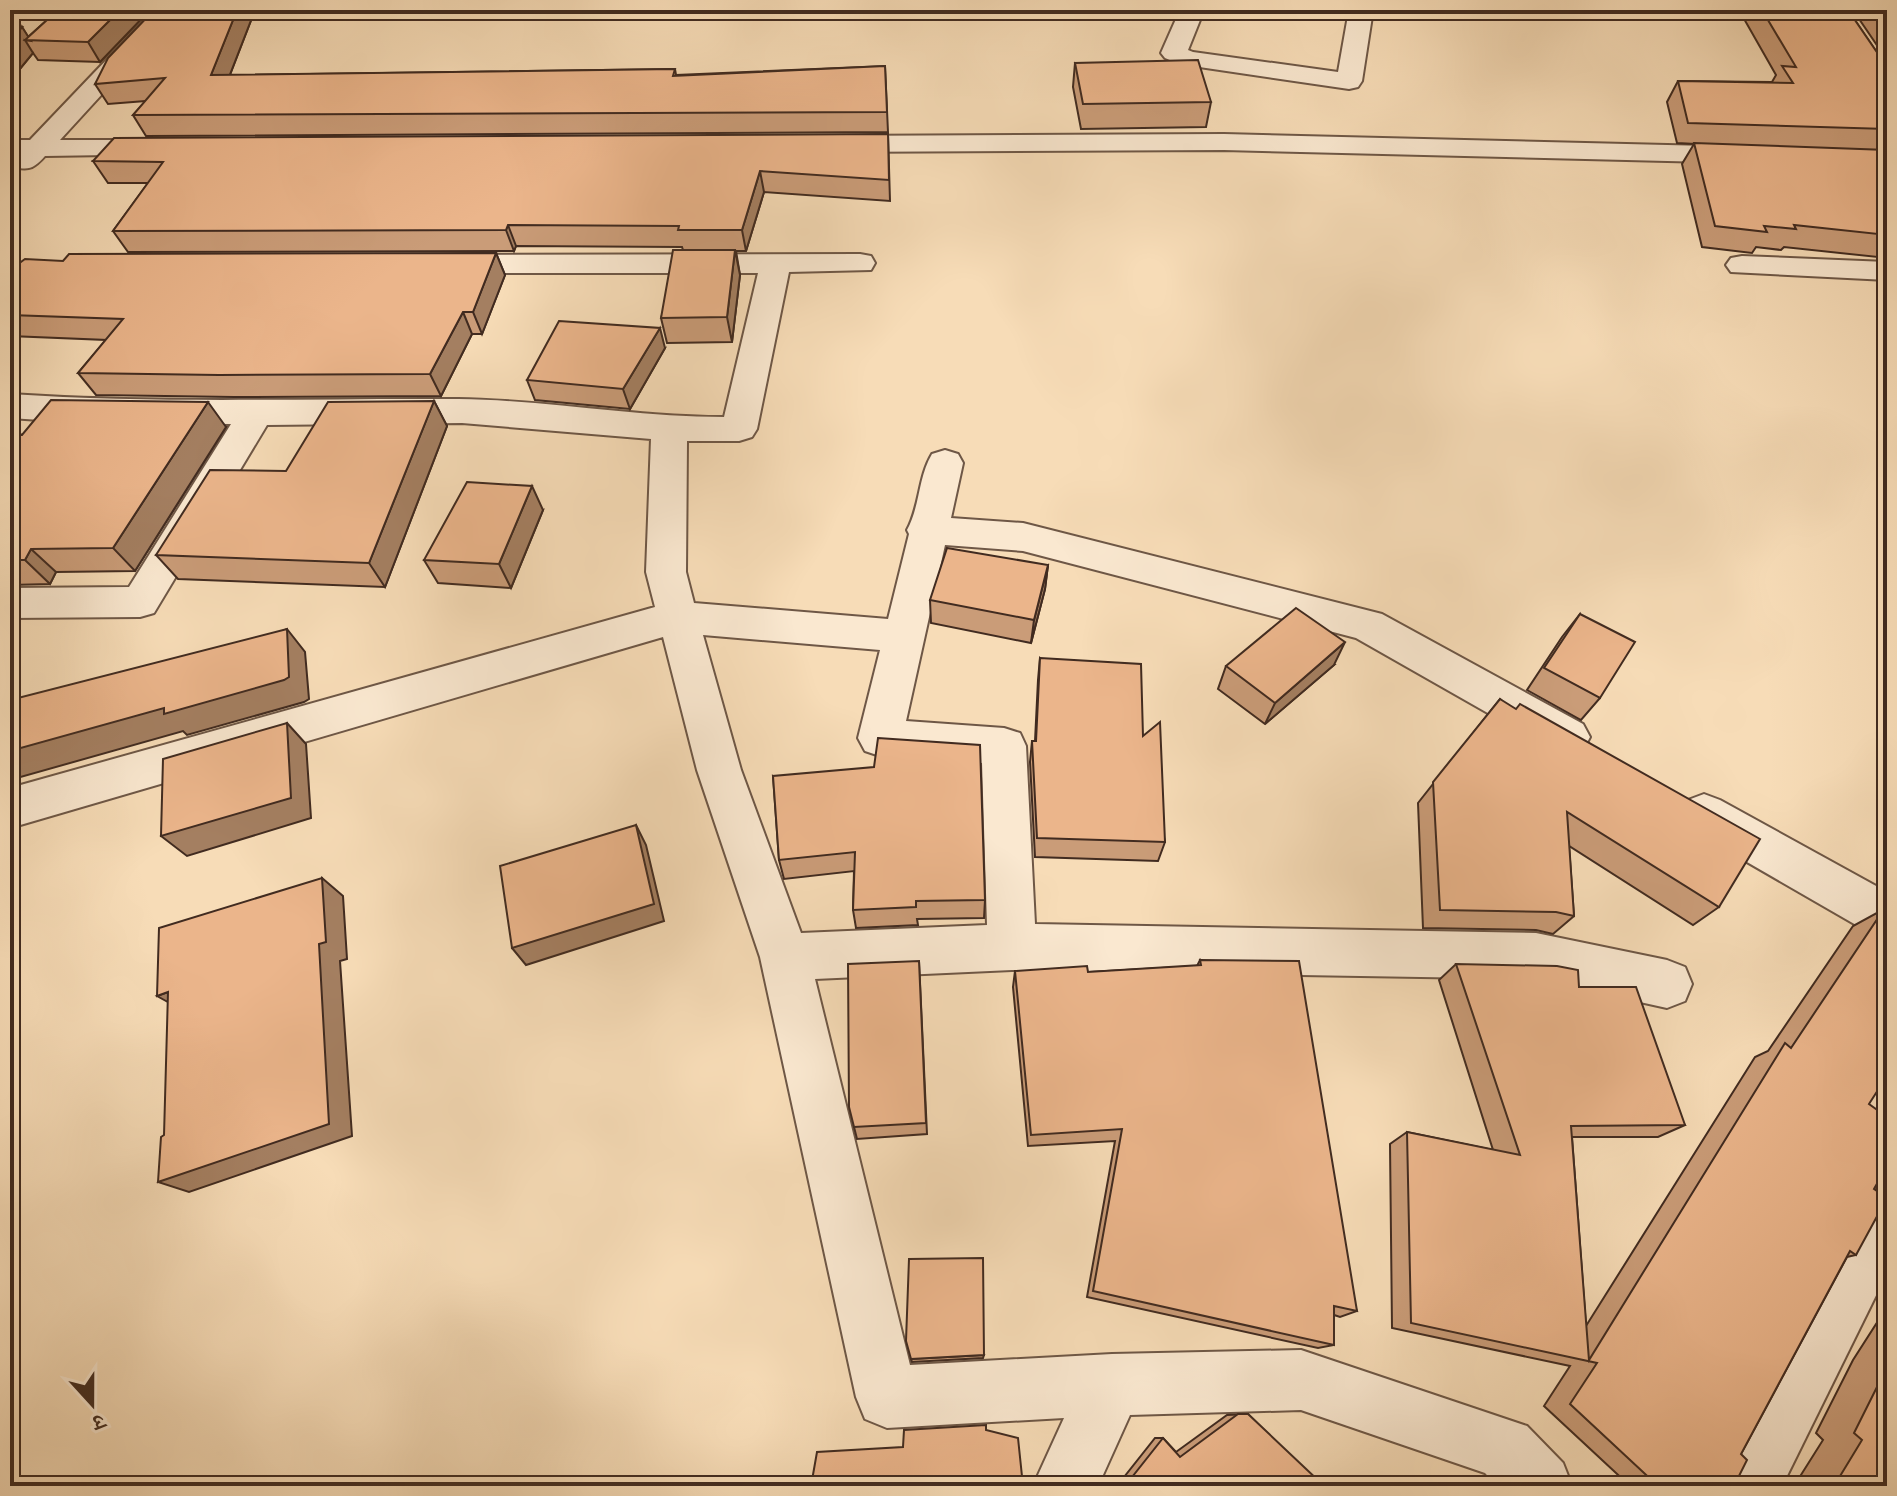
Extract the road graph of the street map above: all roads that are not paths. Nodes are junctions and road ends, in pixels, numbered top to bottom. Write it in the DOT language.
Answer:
graph roads {
  1 [pos="167,10"];
  2 [pos="1192,10"];
  3 [pos="1361,10"];
  4 [pos="803,145"];
  5 [pos="24,148"];
  6 [pos="197,148"];
  7 [pos="1776,156"];
  8 [pos="10,177"];
  9 [pos="860,263"];
  10 [pos="408,264"];
  11 [pos="775,264"];
  12 [pos="1742,265"];
  13 [pos="1887,271"];
  14 [pos="10,406"];
  15 [pos="256,413"];
  16 [pos="669,429"];
  17 [pos="945,463"];
  18 [pos="926,530"];
  19 [pos="10,603"];
  20 [pos="677,617"];
  21 [pos="903,636"];
  22 [pos="1600,755"];
  23 [pos="1668,794"];
  24 [pos="10,808"];
  25 [pos="1887,917"];
  26 [pos="1012,947"];
  27 [pos="785,957"];
  28 [pos="1667,984"];
  29 [pos="1887,1213"];
  30 [pos="1112,1385"];
  31 [pos="1065,1486"];
  32 [pos="1540,1486"];
  33 [pos="1748,1486"];
  1 -- 5 [label="street"];
  2 -- 3 [label="street"];
  4 -- 7 [label="street"];
  5 -- 6 [label="street"];
  5 -- 8 [label="street"];
  9 -- 11 [label="street"];
  10 -- 11 [label="street"];
  11 -- 16 [label="street"];
  12 -- 13 [label="street"];
  14 -- 15 [label="street"];
  15 -- 16 [label="street"];
  15 -- 19 [label="street"];
  16 -- 20 [label="street"];
  17 -- 18 [label="street"];
  18 -- 21 [label="street"];
  18 -- 22 [label="street"];
  20 -- 21 [label="street"];
  20 -- 24 [label="street"];
  20 -- 27 [label="street"];
  21 -- 26 [label="street"];
  23 -- 25 [label="street"];
  26 -- 27 [label="street"];
  26 -- 28 [label="street"];
  27 -- 30 [label="street"];
  29 -- 33 [label="street"];
  30 -- 31 [label="street"];
  30 -- 32 [label="street"];
}
